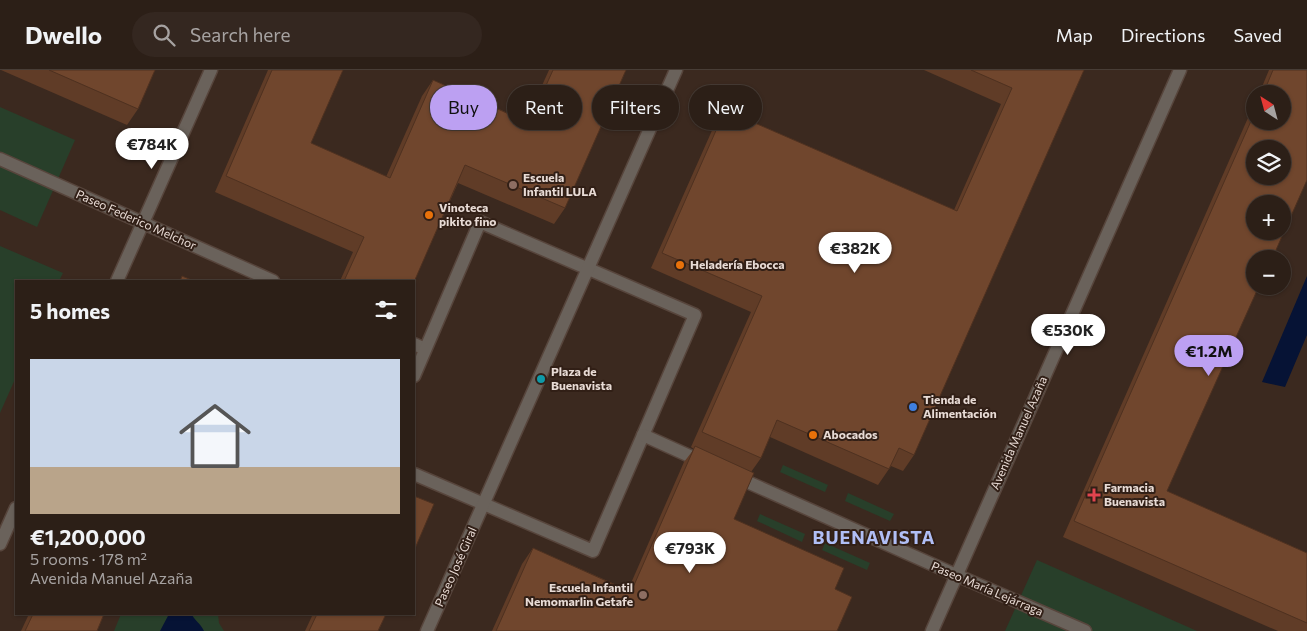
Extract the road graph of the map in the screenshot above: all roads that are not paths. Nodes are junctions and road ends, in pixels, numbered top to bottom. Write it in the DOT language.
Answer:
graph roads {
  1 [pos="211,70"];
  2 [pos="676,70"];
  3 [pos="1180,70"];
  4 [pos="0,159"];
  5 [pos="143,223"];
  6 [pos="588,269"];
  7 [pos="117,280"];
  8 [pos="271,280"];
  9 [pos="420,347"];
  10 [pos="415,371"];
  11 [pos="643,435"];
  12 [pos="415,474"];
  13 [pos="484,504"];
  14 [pos="15,510"];
  15 [pos="0,544"];
  16 [pos="956,576"];
  17 [pos="427,631"];
  18 [pos="932,631"];
  19 [pos="1085,631"];
  1 -- 5 [label="street"];
  2 -- 6 [label="street, Paseo José Giral"];
  3 -- 16 [label="street, Avenida Manuel Azaña"];
  4 -- 5 [label="street, Paseo Federico Melchor"];
  5 -- 7 [label="street"];
  5 -- 8 [label="street, Paseo Federico Melchor"];
  6 -- 9 [label="street"];
  6 -- 11 [label="street"];
  6 -- 13 [label="street, Paseo José Giral"];
  9 -- 10 [label="street"];
  11 -- 13 [label="street"];
  11 -- 16 [label="street, Paseo María Lejárraga"];
  12 -- 13 [label="street"];
  13 -- 17 [label="street, Paseo José Giral"];
  14 -- 15 [label="street"];
  16 -- 18 [label="street, Avenida Manuel Azaña"];
  16 -- 19 [label="street, Paseo María Lejárraga"];
}
